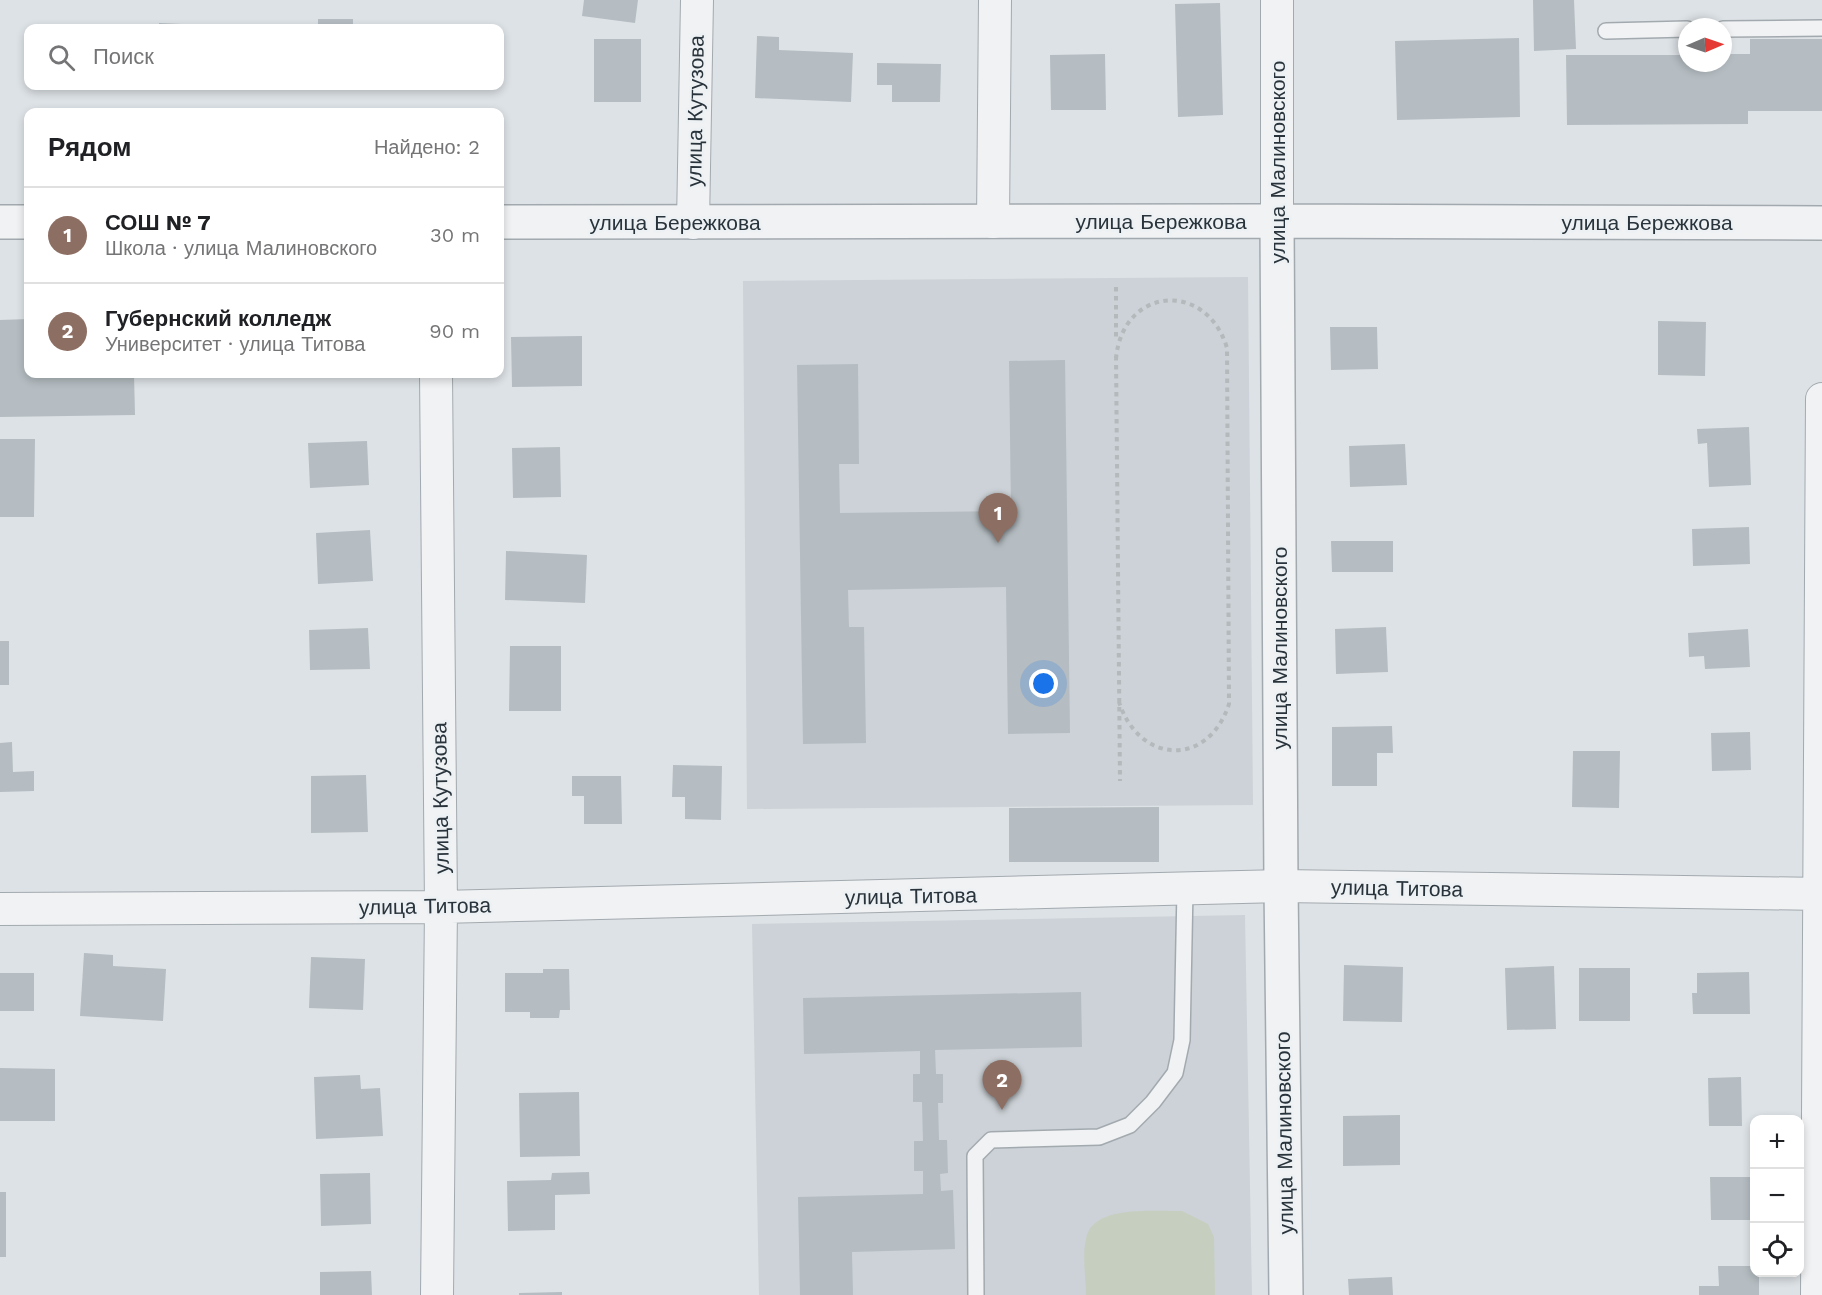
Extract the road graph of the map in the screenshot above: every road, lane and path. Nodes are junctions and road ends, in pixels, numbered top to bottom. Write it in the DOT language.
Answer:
graph roads {
  1 [pos="697,0"];
  2 [pos="995,0"];
  3 [pos="1278,0"];
  4 [pos="1822,27"];
  5 [pos="1678,29"];
  6 [pos="1732,29"];
  7 [pos="1606,31"];
  8 [pos="1277,221"];
  9 [pos="0,222"];
  10 [pos="24,222"];
  11 [pos="504,222"];
  12 [pos="993,222"];
  13 [pos="693,223"];
  14 [pos="1822,223"];
  15 [pos="1116,286"];
  16 [pos="1116,359"];
  17 [pos="436,378"];
  18 [pos="1822,399"];
  19 [pos="1119,702"];
  20 [pos="1120,781"];
  21 [pos="1281,886"];
  22 [pos="1185,889"];
  23 [pos="1821,894"];
  24 [pos="441,907"];
  25 [pos="0,909"];
  26 [pos="437,1295"];
  27 [pos="976,1295"];
  28 [pos="1286,1295"];
  29 [pos="1817,1295"];
  1 -- 13 [label="street, улица Кутузова"];
  2 -- 12 [label="street"];
  3 -- 8 [label="street, улица Малиновского"];
  4 -- 6 [label="lane"];
  5 -- 7 [label="lane"];
  8 -- 12 [label="street, улица Бережкова"];
  8 -- 14 [label="street, улица Бережкова"];
  8 -- 21 [label="street, улица Малиновского"];
  9 -- 10 [label="street"];
  11 -- 13 [label="street, улица Бережкова"];
  12 -- 13 [label="street, улица Бережкова"];
  15 -- 16 [label="path"];
  16 -- 19 [label="path"];
  16 -- 19 [label="path"];
  17 -- 24 [label="street, улица Кутузова"];
  18 -- 23 [label="street"];
  19 -- 20 [label="path"];
  21 -- 22 [label="street, улица Титова"];
  21 -- 23 [label="street, улица Титова"];
  21 -- 28 [label="street, улица Малиновского"];
  22 -- 24 [label="street, улица Титова"];
  22 -- 27 [label="lane"];
  23 -- 29 [label="street"];
  24 -- 25 [label="street, улица Титова"];
  24 -- 26 [label="street, улица Кутузова"];
}
